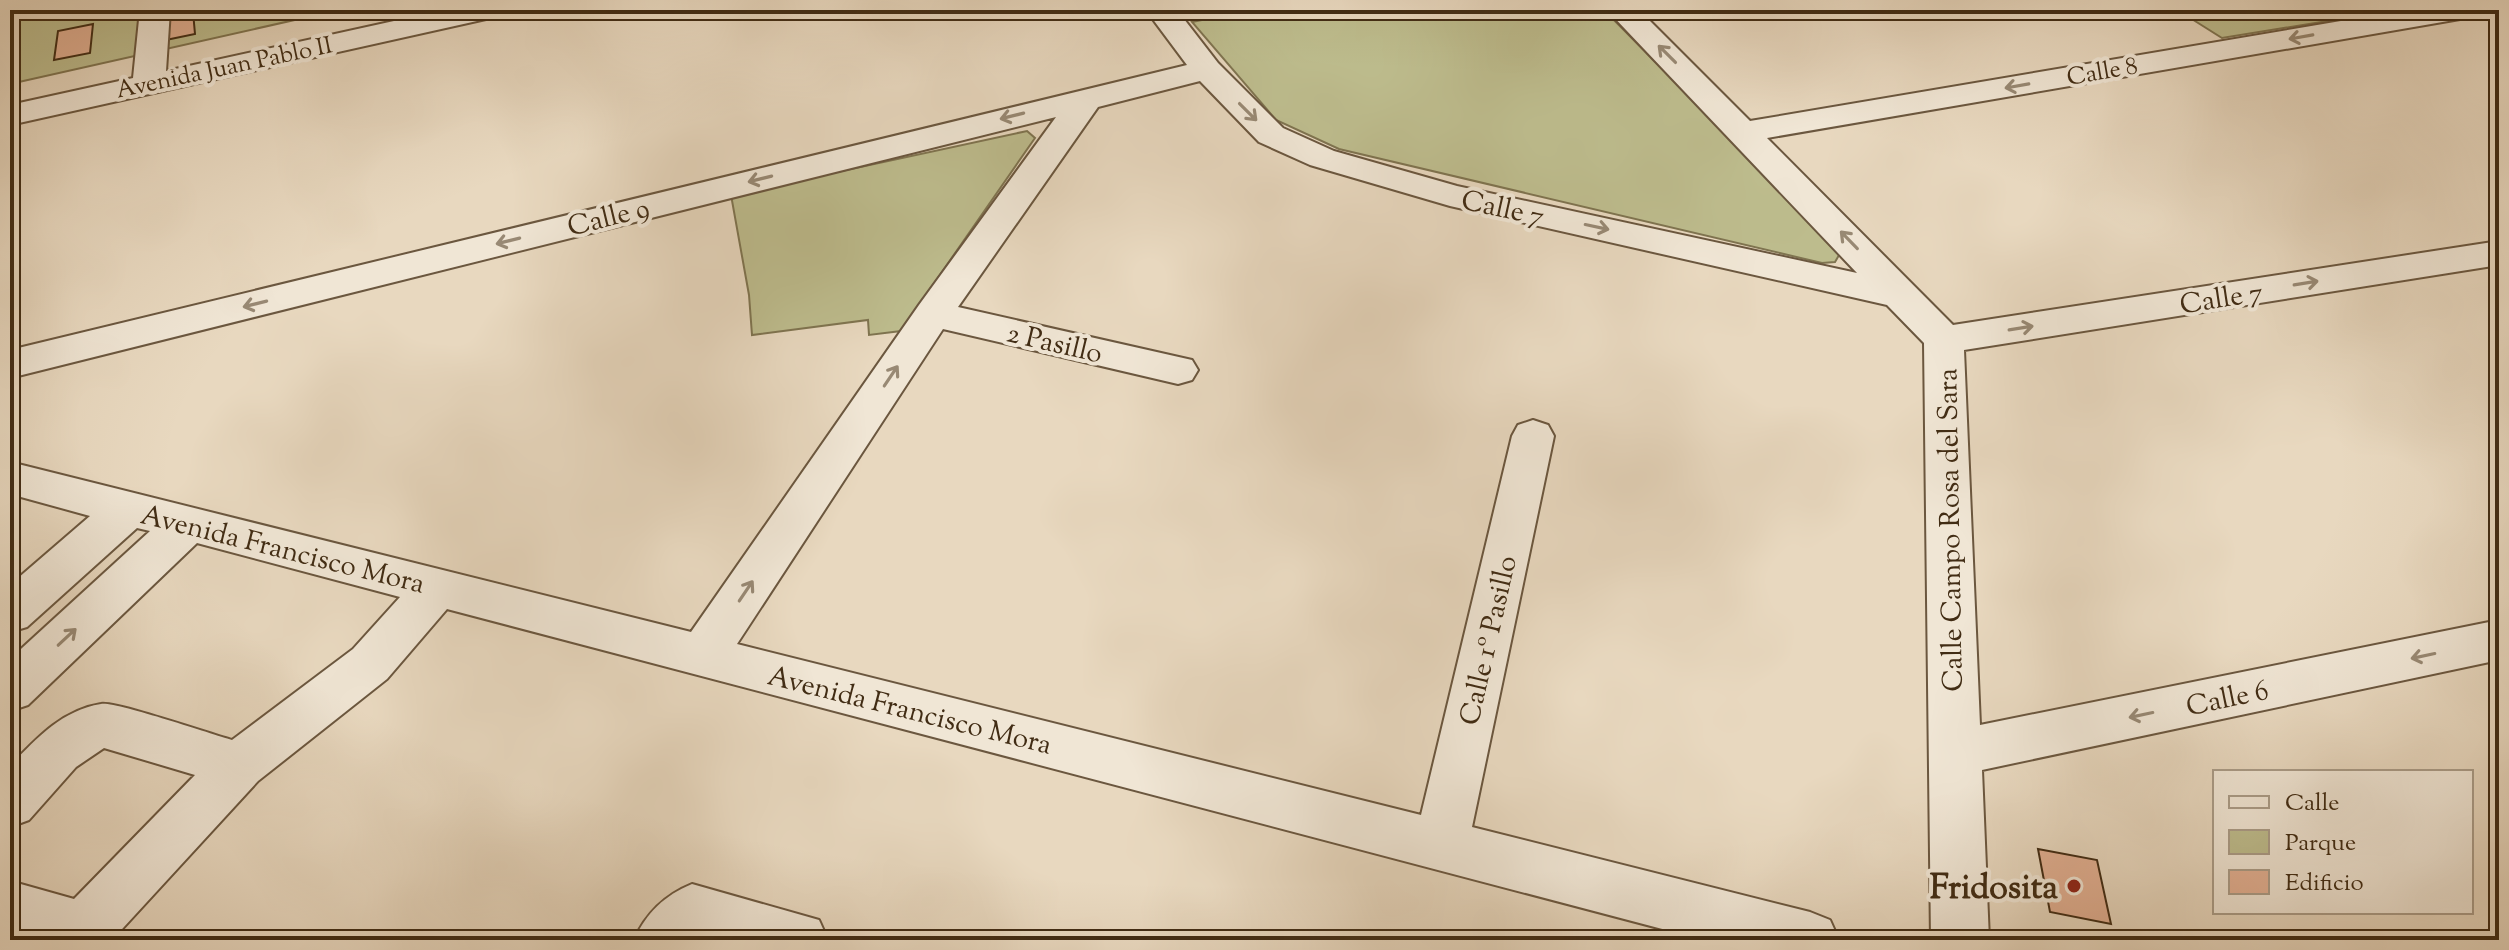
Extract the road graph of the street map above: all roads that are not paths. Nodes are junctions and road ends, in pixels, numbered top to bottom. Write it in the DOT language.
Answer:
graph roads {
  1 [pos="155,10"];
  2 [pos="486,10"];
  3 [pos="1161,10"];
  4 [pos="1622,10"];
  5 [pos="2460,10"];
  6 [pos="1207,70"];
  7 [pos="149,82"];
  8 [pos="1088,97"];
  9 [pos="10,115"];
  10 [pos="1744,132"];
  11 [pos="2499,253"];
  12 [pos="1903,296"];
  13 [pos="933,314"];
  14 [pos="1944,340"];
  15 [pos="10,364"];
  16 [pos="1178,370"];
  17 [pos="1533,436"];
  18 [pos="10,478"];
  19 [pos="128,509"];
  20 [pos="188,524"];
  21 [pos="437,588"];
  22 [pos="10,613"];
  23 [pos="2499,640"];
  24 [pos="702,656"];
  25 [pos="10,690"];
  26 [pos="1954,753"];
  27 [pos="239,765"];
  28 [pos="10,803"];
  29 [pos="1441,845"];
  30 [pos="10,908"];
  31 [pos="79,935"];
  32 [pos="663,940"];
  33 [pos="799,940"];
  34 [pos="1810,940"];
  35 [pos="1960,940"];
  1 -- 7 [label="street"];
  2 -- 7 [label="street, Avenida Juan Pablo II"];
  3 -- 6 [label="street, Calle 7"];
  10 -- 4 [label="street, Calle Campo Rosa del Sara, one-way"];
  5 -- 10 [label="street, Calle 8, one-way"];
  6 -- 8 [label="street, Calle 9"];
  6 -- 12 [label="street, Calle 7, one-way"];
  7 -- 9 [label="street, Avenida Juan Pablo II"];
  8 -- 13 [label="street"];
  8 -- 15 [label="street, Calle 9, one-way"];
  12 -- 10 [label="street, Calle Campo Rosa del Sara, one-way"];
  14 -- 11 [label="street, Calle 7, one-way"];
  12 -- 14 [label="street, Calle Campo Rosa del Sara"];
  13 -- 16 [label="street, 2 Pasillo"];
  24 -- 13 [label="street, one-way"];
  14 -- 26 [label="street, Calle Campo Rosa del Sara"];
  17 -- 29 [label="street, Calle 1º Pasillo"];
  18 -- 19 [label="street, Avenida Francisco Mora"];
  19 -- 20 [label="street, Avenida Francisco Mora"];
  19 -- 22 [label="street"];
  20 -- 21 [label="street, Avenida Francisco Mora"];
  25 -- 20 [label="street, one-way"];
  21 -- 24 [label="street, Avenida Francisco Mora"];
  21 -- 27 [label="street"];
  23 -- 26 [label="street, Calle 6, one-way"];
  24 -- 29 [label="street, Avenida Francisco Mora"];
  26 -- 35 [label="street, Calle Campo Rosa del Sara"];
  27 -- 28 [label="street"];
  27 -- 31 [label="street"];
  29 -- 34 [label="street, Avenida Francisco Mora"];
  30 -- 31 [label="street"];
  32 -- 33 [label="street"];
}
